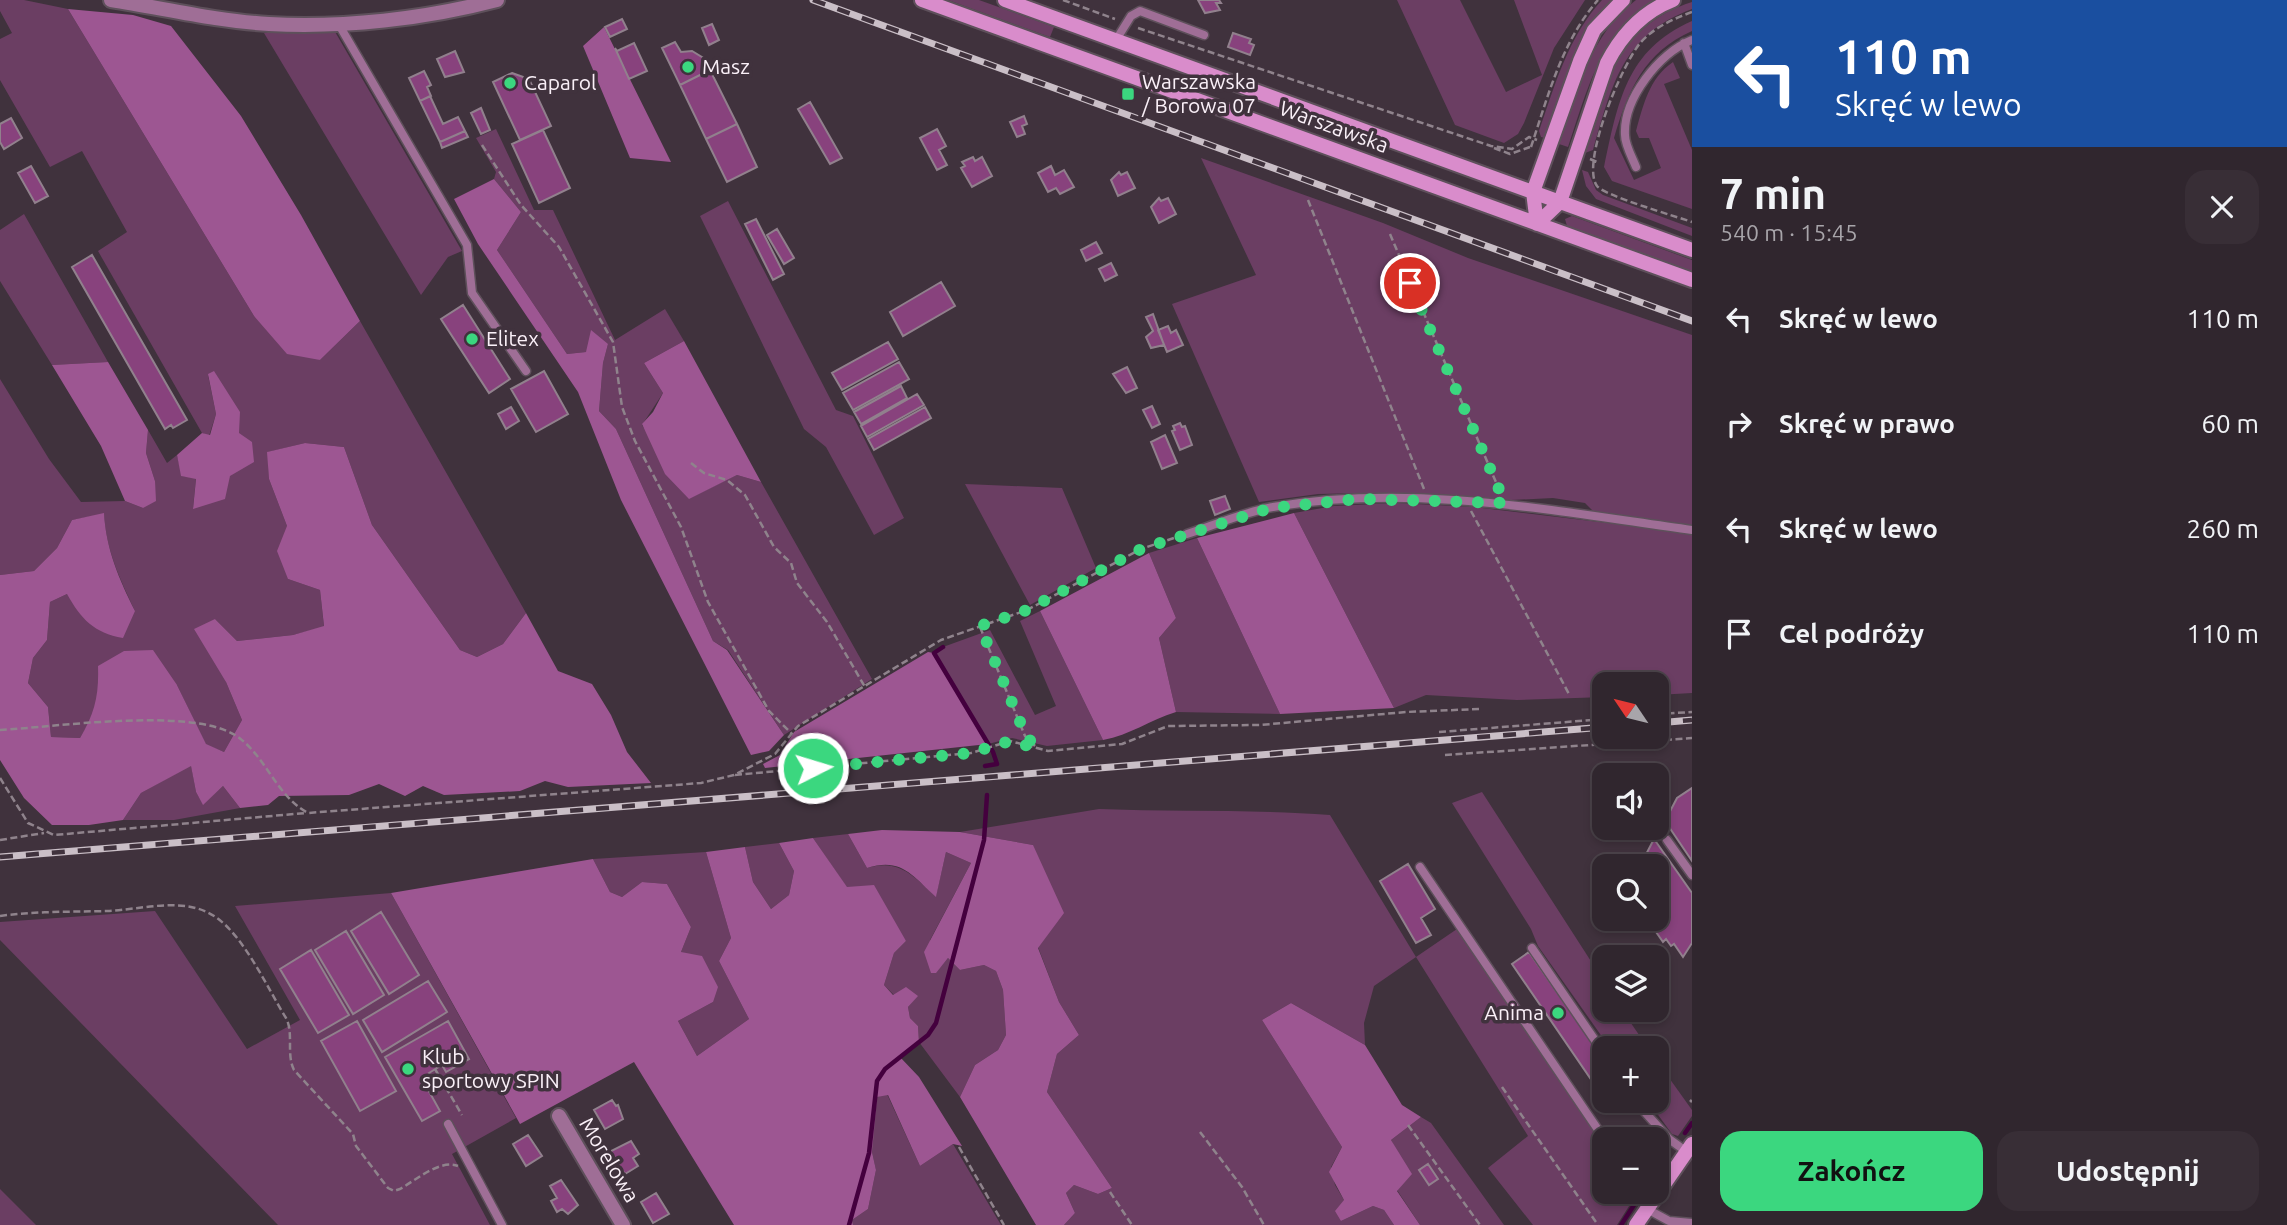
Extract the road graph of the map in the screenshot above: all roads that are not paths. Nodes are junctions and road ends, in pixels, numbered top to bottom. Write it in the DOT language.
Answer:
graph roads {
  1 [pos="111,0"];
  2 [pos="497,0"];
  3 [pos="922,0"];
  4 [pos="1005,0"];
  5 [pos="1623,0"];
  6 [pos="1673,0"];
  7 [pos="338,23"];
  8 [pos="1204,35"];
  9 [pos="1116,40"];
  10 [pos="1688,42"];
  11 [pos="1692,65"];
  12 [pos="1636,167"];
  13 [pos="1532,192"];
  14 [pos="1560,202"];
  15 [pos="1537,224"];
  16 [pos="1692,250"];
  17 [pos="1692,280"];
  18 [pos="526,371"];
  19 [pos="1692,530"];
  20 [pos="1187,534"];
  21 [pos="1667,840"];
  22 [pos="1420,867"];
  23 [pos="1692,875"];
  24 [pos="1532,948"];
  25 [pos="1592,1036"];
  26 [pos="1645,1113"];
  27 [pos="559,1116"];
  28 [pos="448,1124"];
  29 [pos="1596,1127"];
  30 [pos="1690,1146"];
  31 [pos="1669,1173"];
  32 [pos="1646,1204"];
  33 [pos="1650,1204"];
  34 [pos="1692,1223"];
  35 [pos="502,1225"];
  36 [pos="623,1225"];
  37 [pos="1636,1225"];
  1 -- 7 [label="street"];
  2 -- 7 [label="street"];
  3 -- 15 [label="main road, Warszawska"];
  4 -- 9 [label="main road, Warszawska"];
  5 -- 13 [label="main road"];
  6 -- 14 [label="main road"];
  7 -- 18 [label="lane"];
  8 -- 9 [label="lane"];
  9 -- 13 [label="main road, Warszawska"];
  10 -- 11 [label="lane"];
  10 -- 12 [label="lane"];
  13 -- 14 [label="main road, Warszawska"];
  13 -- 15 [label="main road"];
  14 -- 15 [label="main road"];
  14 -- 16 [label="main road, Warszawska"];
  15 -- 17 [label="main road, Warszawska"];
  19 -- 20 [label="lane"];
  21 -- 23 [label="lane"];
  22 -- 29 [label="lane"];
  24 -- 25 [label="lane"];
  26 -- 30 [label="lane"];
  27 -- 36 [label="street, Morelowa"];
  28 -- 35 [label="lane"];
  30 -- 31 [label="main road"];
  32 -- 37 [label="main road"];
  33 -- 34 [label="lane"];
}
